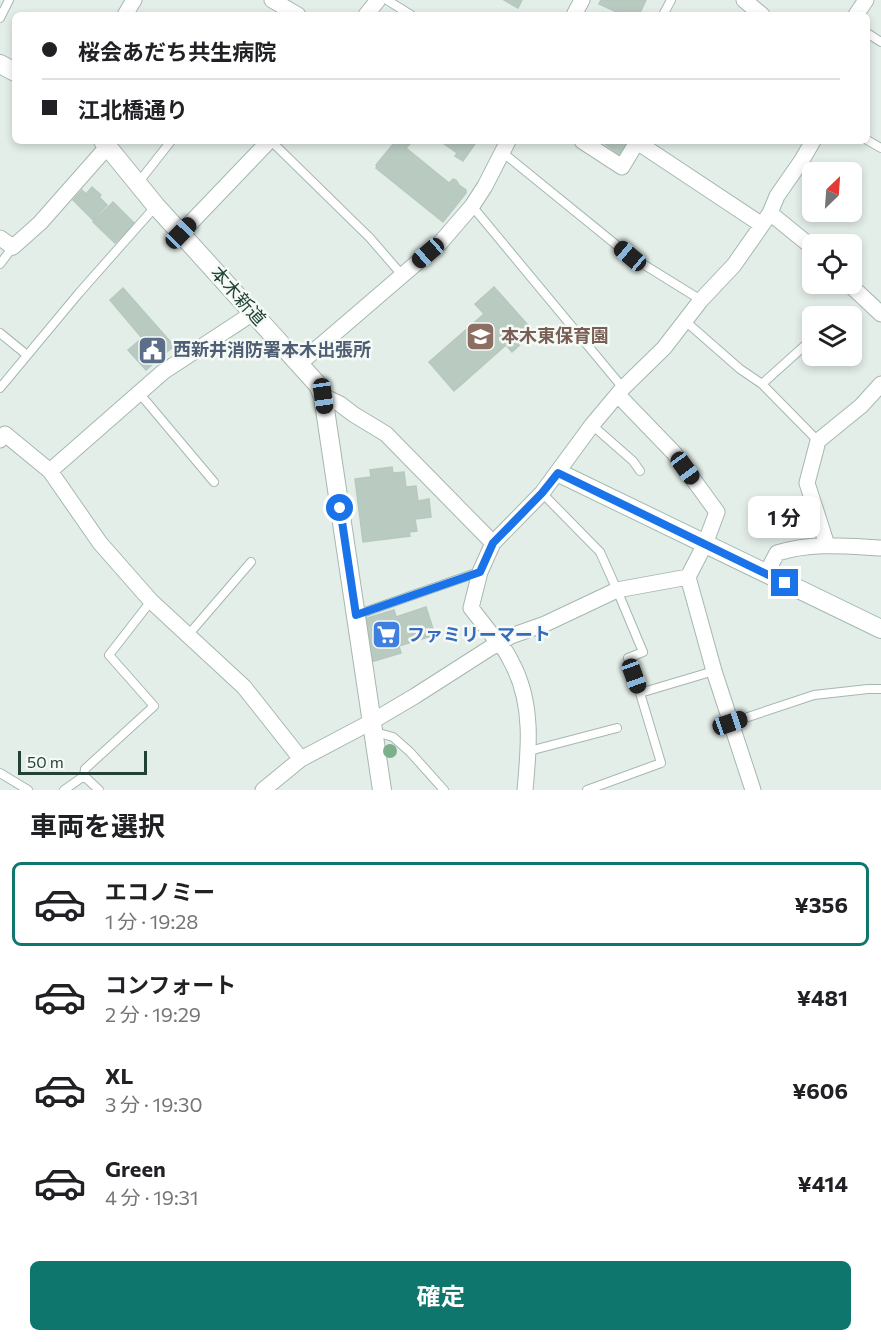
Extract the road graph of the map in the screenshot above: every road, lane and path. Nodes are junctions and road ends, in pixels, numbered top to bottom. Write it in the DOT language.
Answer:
graph roads {
  1 [pos="9,0"];
  2 [pos="272,0"];
  3 [pos="378,0"];
  4 [pos="387,0"];
  5 [pos="744,0"];
  6 [pos="288,12"];
  7 [pos="368,12"];
  8 [pos="406,12"];
  9 [pos="758,12"];
  10 [pos="0,18"];
  11 [pos="105,144"];
  12 [pos="169,144"];
  13 [pos="267,144"];
  14 [pos="273,144"];
  15 [pos="505,144"];
  16 [pos="587,144"];
  17 [pos="636,144"];
  18 [pos="640,144"];
  19 [pos="811,144"];
  20 [pos="138,183"];
  21 [pos="156,206"];
  22 [pos="472,206"];
  23 [pos="766,219"];
  24 [pos="181,233"];
  25 [pos="0,238"];
  26 [pos="802,241"];
  27 [pos="13,247"];
  28 [pos="0,264"];
  29 [pos="402,275"];
  30 [pos="860,294"];
  31 [pos="701,300"];
  32 [pos="253,313"];
  33 [pos="881,314"];
  34 [pos="684,320"];
  35 [pos="0,333"];
  36 [pos="802,348"];
  37 [pos="27,355"];
  38 [pos="299,364"];
  39 [pos="762,384"];
  40 [pos="881,384"];
  41 [pos="0,388"];
  42 [pos="620,391"];
  43 [pos="140,394"];
  44 [pos="323,396"];
  45 [pos="592,425"];
  46 [pos="2,434"];
  47 [pos="818,441"];
  48 [pos="50,471"];
  49 [pos="640,471"];
  50 [pos="558,473"];
  51 [pos="214,482"];
  52 [pos="542,493"];
  53 [pos="493,543"];
  54 [pos="705,544"];
  55 [pos="827,544"];
  56 [pos="881,548"];
  57 [pos="252,562"];
  58 [pos="480,572"];
  59 [pos="766,574"];
  60 [pos="688,577"];
  61 [pos="617,590"];
  62 [pos="151,601"];
  63 [pos="356,615"];
  64 [pos="881,629"];
  65 [pos="189,634"];
  66 [pos="499,644"];
  67 [pos="714,670"];
  68 [pos="881,689"];
  69 [pos="640,693"];
  70 [pos="730,723"];
  71 [pos="372,727"];
  72 [pos="617,728"];
  73 [pos="529,751"];
  74 [pos="302,759"];
  75 [pos="0,773"];
  76 [pos="84,776"];
  77 [pos="28,790"];
  78 [pos="64,790"];
  79 [pos="99,790"];
  80 [pos="263,790"];
  81 [pos="382,790"];
  82 [pos="444,790"];
  83 [pos="525,790"];
  84 [pos="587,790"];
  85 [pos="753,790"];
  1 -- 10 [label="lane"];
  2 -- 6 [label="street"];
  3 -- 7 [label="street"];
  4 -- 8 [label="lane"];
  5 -- 9 [label="street"];
  11 -- 20 [label="street, 本木新道"];
  11 -- 27 [label="street"];
  12 -- 20 [label="lane"];
  13 -- 24 [label="street"];
  14 -- 29 [label="lane"];
  15 -- 22 [label="street"];
  15 -- 31 [label="lane"];
  16 -- 17 [label="street"];
  18 -- 23 [label="street"];
  19 -- 23 [label="street"];
  20 -- 21 [label="street, 本木新道"];
  21 -- 24 [label="street, 本木新道"];
  21 -- 37 [label="lane"];
  22 -- 29 [label="street"];
  22 -- 42 [label="lane"];
  23 -- 26 [label="street"];
  23 -- 31 [label="street"];
  24 -- 32 [label="street, 本木新道"];
  25 -- 27 [label="street"];
  27 -- 28 [label="lane"];
  29 -- 38 [label="street"];
  30 -- 33 [label="street"];
  31 -- 34 [label="street"];
  32 -- 38 [label="street, 本木新道"];
  32 -- 43 [label="street"];
  34 -- 39 [label="lane"];
  34 -- 42 [label="street"];
  35 -- 37 [label="lane"];
  36 -- 39 [label="lane"];
  37 -- 41 [label="lane"];
  38 -- 44 [label="street, 本木新道"];
  39 -- 47 [label="lane"];
  40 -- 47 [label="street"];
  42 -- 45 [label="street"];
  42 -- 54 [label="street"];
  43 -- 48 [label="street"];
  43 -- 51 [label="lane"];
  44 -- 53 [label="street"];
  44 -- 63 [label="street, 本木新道"];
  45 -- 49 [label="lane"];
  45 -- 50 [label="street"];
  46 -- 48 [label="street"];
  47 -- 55 [label="street"];
  48 -- 62 [label="street"];
  50 -- 52 [label="street"];
  50 -- 54 [label="street"];
  52 -- 53 [label="street"];
  52 -- 61 [label="lane"];
  53 -- 58 [label="street"];
  54 -- 59 [label="street"];
  54 -- 60 [label="street"];
  55 -- 56 [label="street"];
  55 -- 59 [label="street"];
  57 -- 65 [label="lane"];
  58 -- 63 [label="lane"];
  58 -- 66 [label="street"];
  59 -- 64 [label="street"];
  60 -- 61 [label="street"];
  60 -- 67 [label="street"];
  61 -- 66 [label="street"];
  61 -- 69 [label="lane"];
  62 -- 65 [label="street"];
  62 -- 76 [label="lane"];
  63 -- 71 [label="street, 本木新道"];
  65 -- 74 [label="street"];
  66 -- 71 [label="street"];
  66 -- 73 [label="street"];
  67 -- 69 [label="lane"];
  67 -- 70 [label="street"];
  68 -- 70 [label="lane"];
  69 -- 84 [label="lane"];
  70 -- 85 [label="street"];
  71 -- 74 [label="street"];
  71 -- 81 [label="street, 本木新道"];
  71 -- 82 [label="lane"];
  72 -- 73 [label="lane"];
  73 -- 83 [label="street"];
  74 -- 80 [label="street"];
  75 -- 77 [label="lane"];
  76 -- 78 [label="lane"];
  76 -- 79 [label="lane"];
}
